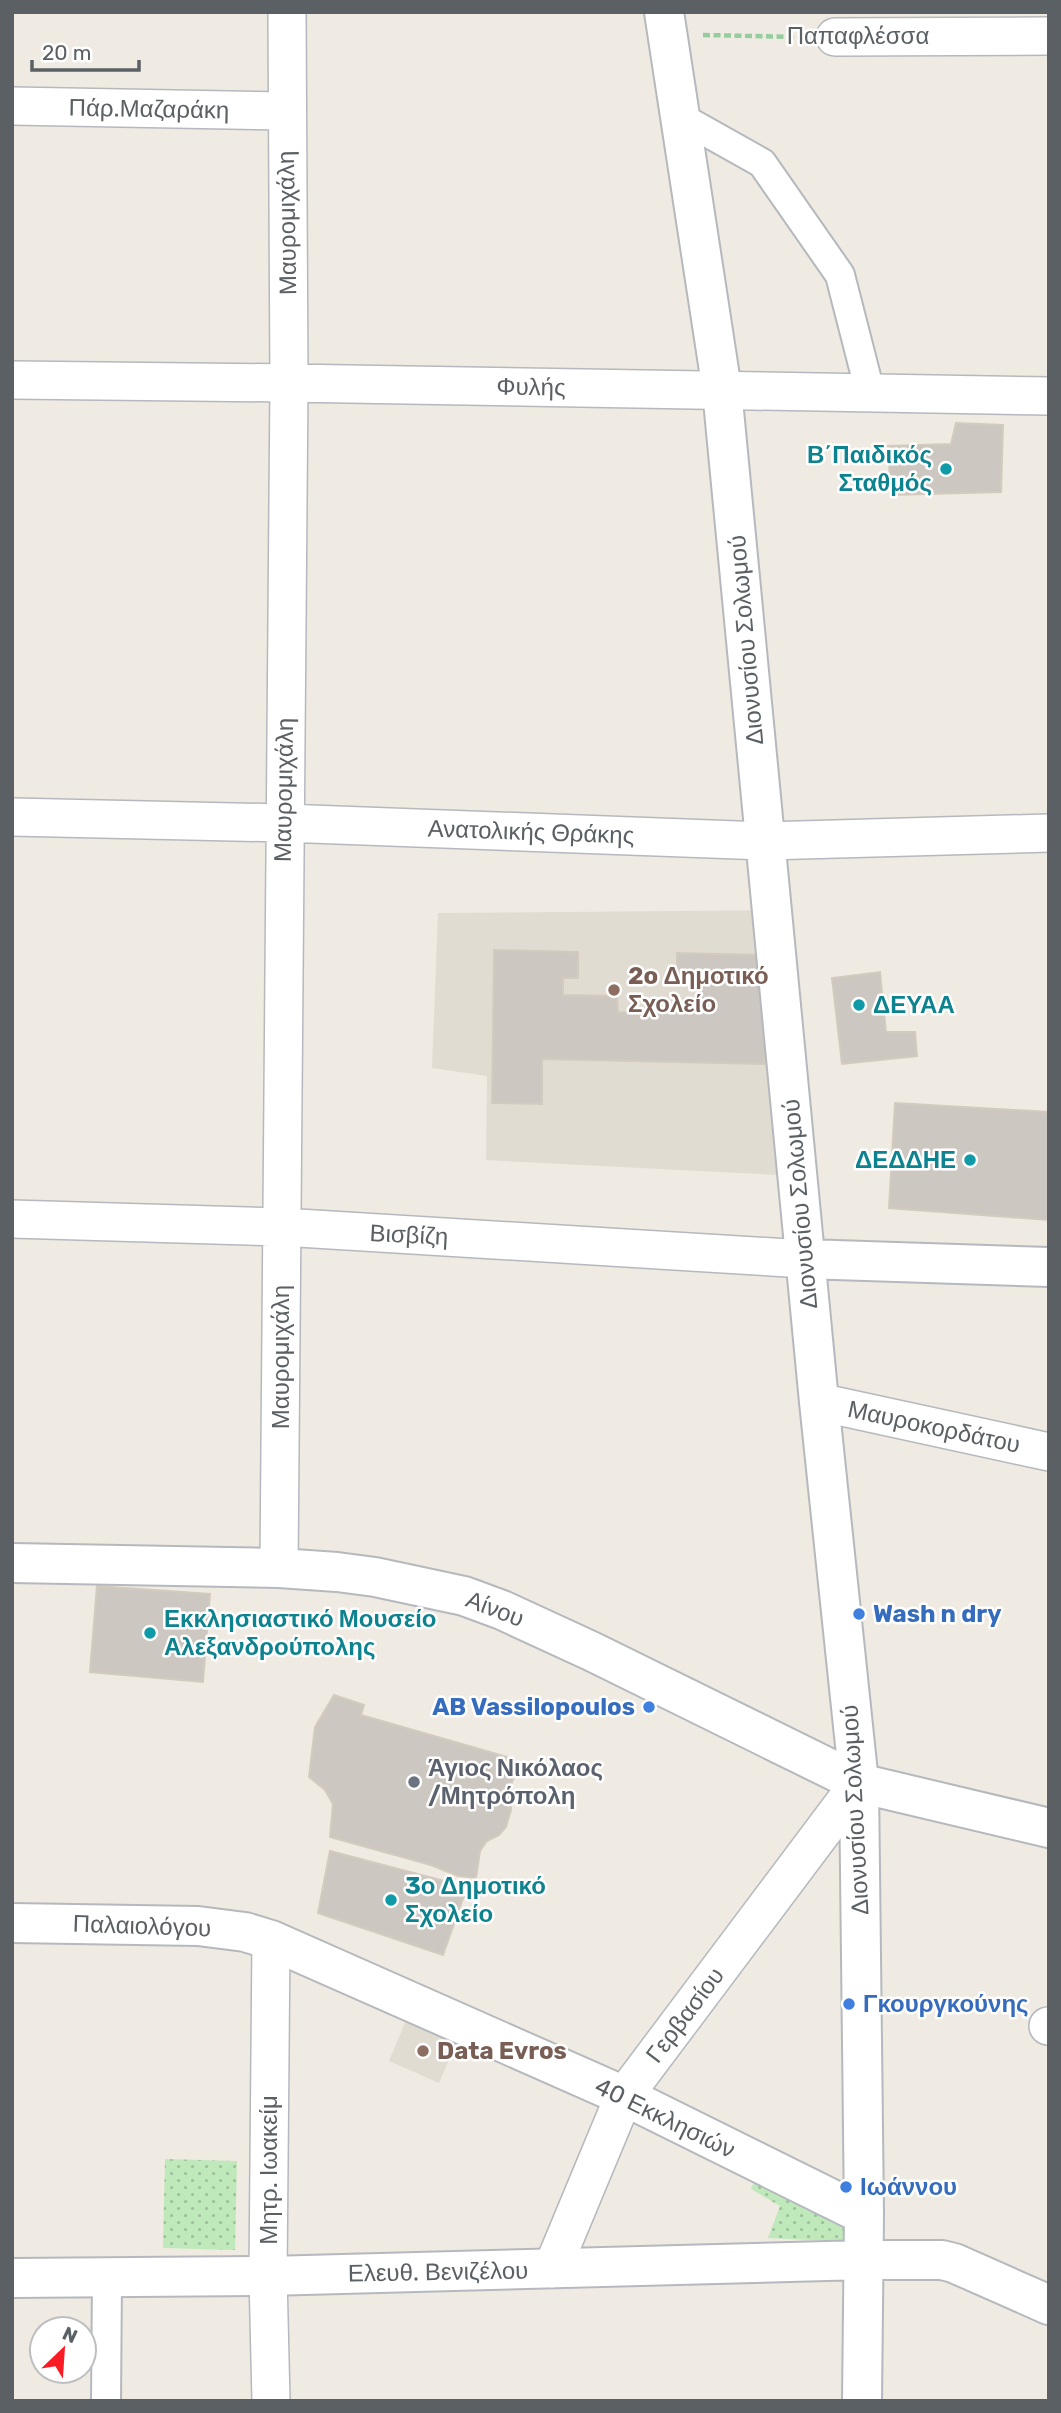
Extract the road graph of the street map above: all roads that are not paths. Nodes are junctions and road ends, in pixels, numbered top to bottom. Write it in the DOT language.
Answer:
graph roads {
  1 [pos="287,12"];
  2 [pos="665,23"];
  3 [pos="1049,36"];
  4 [pos="835,37"];
  5 [pos="12,106"];
  6 [pos="286,111"];
  7 [pos="680,117"];
  8 [pos="12,380"];
  9 [pos="289,383"];
  10 [pos="722,390"];
  11 [pos="870,392"];
  12 [pos="1049,396"];
  13 [pos="12,817"];
  14 [pos="284,822"];
  15 [pos="1049,833"];
  16 [pos="765,841"];
  17 [pos="12,1219"];
  18 [pos="282,1227"];
  19 [pos="805,1259"];
  20 [pos="1049,1267"];
  21 [pos="818,1402"];
  22 [pos="1049,1452"];
  23 [pos="12,1563"];
  24 [pos="279,1568"];
  25 [pos="859,1783"];
  26 [pos="1049,1828"];
  27 [pos="12,1923"];
  28 [pos="271,1940"];
  29 [pos="624,2096"];
  30 [pos="864,2215"];
  31 [pos="864,2260"];
  32 [pos="552,2269"];
  33 [pos="268,2277"];
  34 [pos="12,2278"];
  35 [pos="107,2278"];
  36 [pos="1049,2305"];
  37 [pos="106,2401"];
  38 [pos="271,2401"];
  39 [pos="862,2401"];
  1 -- 6 [label="street, Μαυρομιχάλη"];
  2 -- 7 [label="street, Διονυσίου Σολωμού"];
  3 -- 4 [label="street, Παπαφλέσσα"];
  5 -- 6 [label="street, Πάρ.Μαζαράκη"];
  6 -- 9 [label="street, Μαυρομιχάλη"];
  7 -- 10 [label="street, Διονυσίου Σολωμού"];
  7 -- 11 [label="street"];
  8 -- 9 [label="street, Φυλής"];
  9 -- 10 [label="street, Φυλής"];
  9 -- 14 [label="street, Μαυρομιχάλη"];
  10 -- 11 [label="street, Φυλής"];
  10 -- 16 [label="street, Διονυσίου Σολωμού"];
  11 -- 12 [label="street, Φυλής"];
  13 -- 14 [label="street, Ανατολικής Θράκης"];
  14 -- 16 [label="street, Ανατολικής Θράκης"];
  14 -- 18 [label="street, Μαυρομιχάλη"];
  15 -- 16 [label="street, Ανατολικής Θράκης"];
  16 -- 19 [label="street, Διονυσίου Σολωμού"];
  17 -- 18 [label="street, Βισβίζη"];
  18 -- 19 [label="street, Βισβίζη"];
  18 -- 24 [label="street, Μαυρομιχάλη"];
  19 -- 20 [label="street"];
  19 -- 21 [label="street, Διονυσίου Σολωμού"];
  21 -- 22 [label="street, Μαυροκορδάτου"];
  21 -- 25 [label="street, Διονυσίου Σολωμού"];
  23 -- 24 [label="street, Αίνου"];
  24 -- 25 [label="street, Αίνου"];
  25 -- 26 [label="street, Αίνου"];
  25 -- 29 [label="street, Γερβασίου"];
  25 -- 30 [label="street, Διονυσίου Σολωμού"];
  27 -- 28 [label="street, Παλαιολόγου"];
  28 -- 29 [label="street, 40 Εκκλησιών"];
  28 -- 33 [label="street, Μητρ. Ιωακείμ"];
  29 -- 30 [label="street, 40 Εκκλησιών"];
  29 -- 32 [label="street, Γερβασίου"];
  30 -- 31 [label="street, Διονυσίου Σολωμού"];
  31 -- 32 [label="street, Ελευθ. Βενιζέλου"];
  31 -- 36 [label="street"];
  31 -- 39 [label="street, Διονυσίου Σολωμού"];
  32 -- 33 [label="street, Ελευθ. Βενιζέλου"];
  33 -- 35 [label="street, Ελευθ. Βενιζέλου"];
  33 -- 38 [label="street, Μητρ. Ιωακείμ"];
  34 -- 35 [label="street, Ελευθ. Βενιζέλου"];
  35 -- 37 [label="street"];
}
